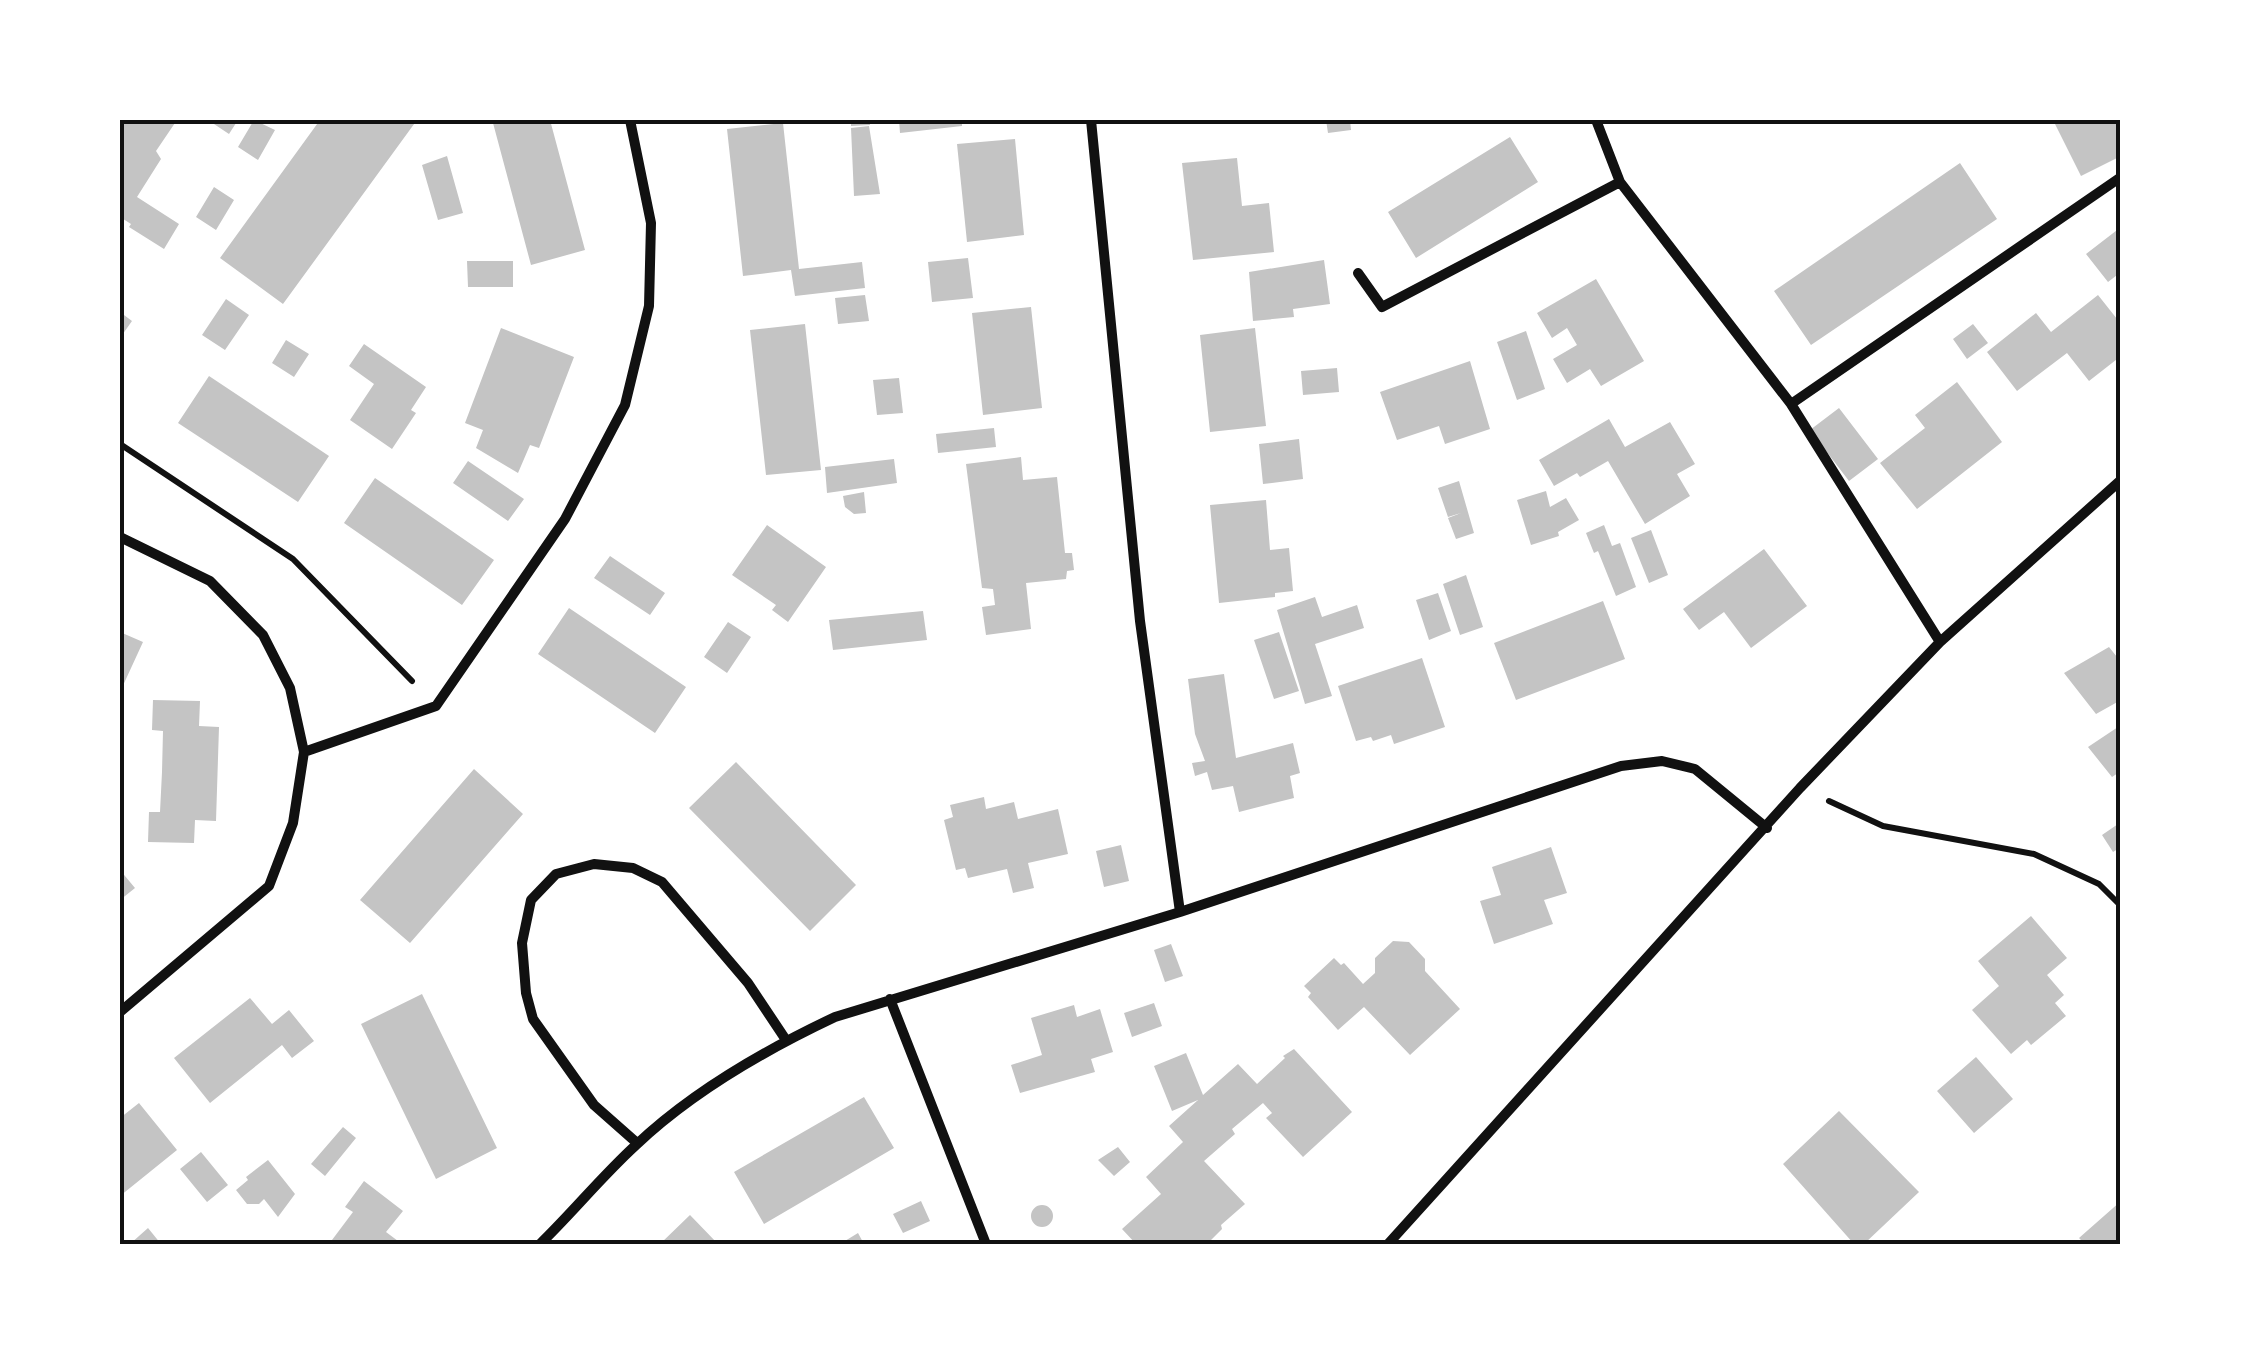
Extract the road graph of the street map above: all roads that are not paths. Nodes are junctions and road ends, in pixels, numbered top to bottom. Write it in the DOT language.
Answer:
graph roads {
  1 [pos="630,120"];
  2 [pos="1091,120"];
  3 [pos="1596,120"];
  4 [pos="2121,177"];
  5 [pos="1620,182"];
  6 [pos="1358,273"];
  7 [pos="1791,404"];
  8 [pos="2121,480"];
  9 [pos="120,537"];
  10 [pos="1940,642"];
  11 [pos="304,752"];
  12 [pos="1767,828"];
  13 [pos="1180,912"];
  14 [pos="890,1000"];
  15 [pos="120,1012"];
  16 [pos="786,1040"];
  17 [pos="637,1143"];
  18 [pos="540,1244"];
  19 [pos="986,1244"];
  20 [pos="1388,1244"];
  1 -- 11 [label="street"];
  2 -- 13 [label="street"];
  3 -- 5 [label="street"];
  4 -- 7 [label="street"];
  5 -- 6 [label="street"];
  5 -- 7 [label="street"];
  7 -- 10 [label="street"];
  8 -- 10 [label="street"];
  9 -- 11 [label="street"];
  10 -- 12 [label="street"];
  11 -- 15 [label="street"];
  12 -- 13 [label="street"];
  12 -- 20 [label="street"];
  13 -- 14 [label="street"];
  14 -- 16 [label="street"];
  14 -- 19 [label="street"];
  16 -- 17 [label="street"];
  16 -- 17 [label="street"];
  17 -- 18 [label="street"];
}
